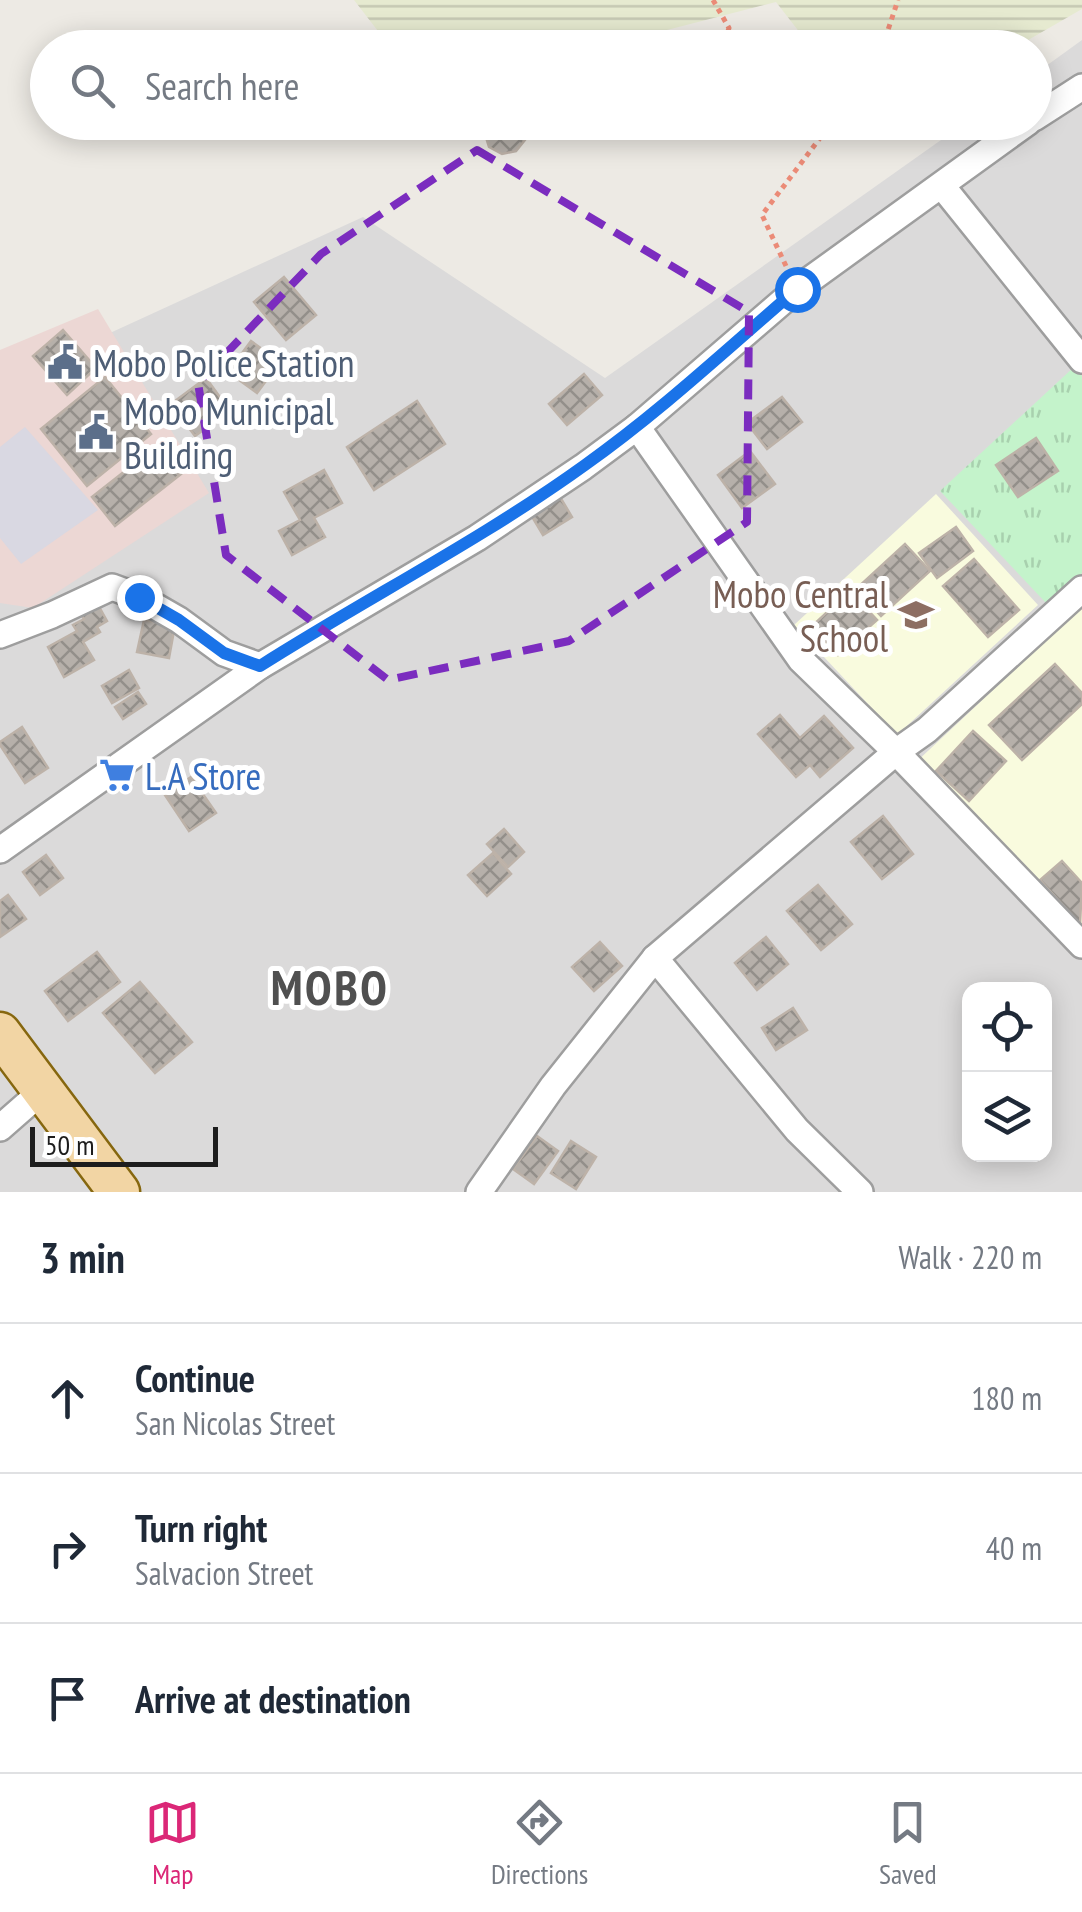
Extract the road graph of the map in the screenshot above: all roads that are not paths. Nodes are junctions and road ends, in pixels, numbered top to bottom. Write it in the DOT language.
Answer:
graph roads {
  1 [pos="1082,87"];
  2 [pos="1052,106"];
  3 [pos="1004,140"];
  4 [pos="942,186"];
  5 [pos="1082,360"];
  6 [pos="637,427"];
  7 [pos="1082,589"];
  8 [pos="0,635"];
  9 [pos="260,666"];
  10 [pos="896,752"];
  11 [pos="0,850"];
  12 [pos="1082,945"];
  13 [pos="656,958"];
  14 [pos="0,1033"];
  15 [pos="41,1092"];
  16 [pos="0,1128"];
  17 [pos="118,1192"];
  18 [pos="479,1192"];
  19 [pos="860,1192"];
  1 -- 2 [label="street"];
  3 -- 4 [label="street"];
  4 -- 5 [label="street"];
  4 -- 6 [label="street"];
  6 -- 9 [label="street"];
  6 -- 10 [label="street"];
  7 -- 10 [label="street"];
  8 -- 9 [label="street"];
  9 -- 11 [label="street"];
  10 -- 12 [label="street"];
  10 -- 13 [label="street"];
  13 -- 18 [label="street"];
  13 -- 19 [label="street"];
  14 -- 15 [label="main road"];
  15 -- 16 [label="street"];
  15 -- 17 [label="main road"];
}
